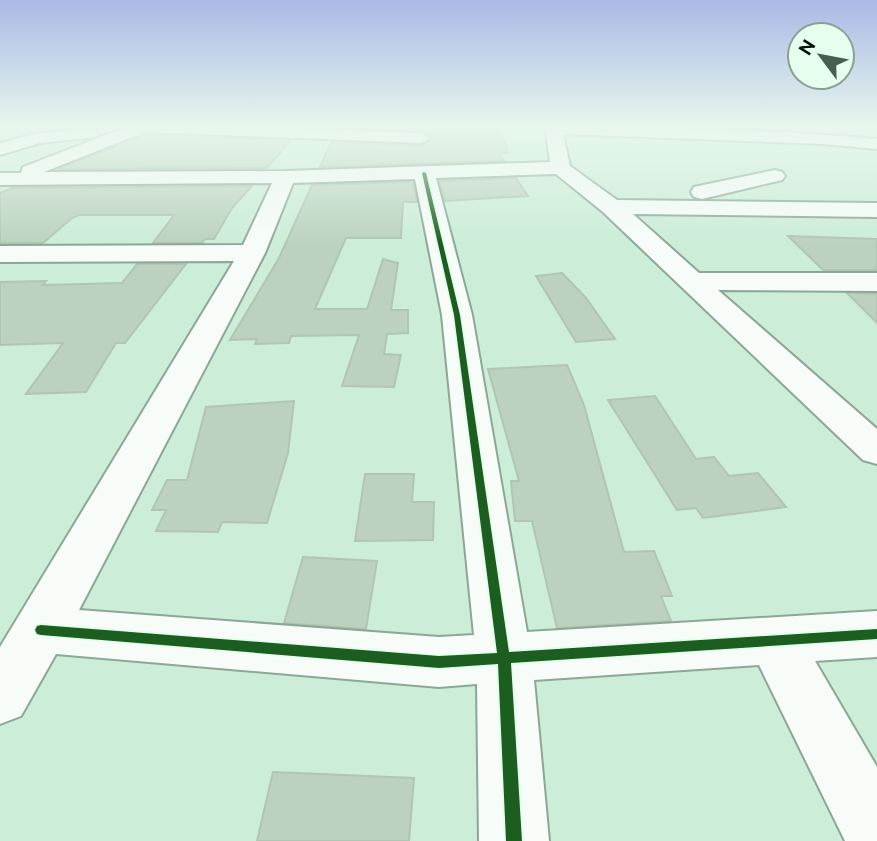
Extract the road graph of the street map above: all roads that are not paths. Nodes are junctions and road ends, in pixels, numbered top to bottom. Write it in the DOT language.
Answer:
graph roads {
  1 [pos="41,165"];
  2 [pos="362,165"];
  3 [pos="425,165"];
  4 [pos="529,165"];
  5 [pos="561,168"];
  6 [pos="775,176"];
  7 [pos="285,177"];
  8 [pos="4,179"];
  9 [pos="607,204"];
  10 [pos="877,210"];
  11 [pos="252,253"];
  12 [pos="13,254"];
  13 [pos="0,274"];
  14 [pos="693,281"];
  15 [pos="877,282"];
  16 [pos="837,416"];
  17 [pos="877,416"];
  18 [pos="877,451"];
  19 [pos="41,630"];
  20 [pos="877,634"];
  21 [pos="774,640"];
  22 [pos="504,658"];
  23 [pos="0,696"];
  24 [pos="877,833"];
  25 [pos="514,841"];
  1 -- 8 [label="street"];
  2 -- 7 [label="street"];
  3 -- 22 [label="street"];
  4 -- 5 [label="street"];
  5 -- 9 [label="street"];
  6 -- 9 [label="street"];
  7 -- 8 [label="street"];
  7 -- 11 [label="street"];
  9 -- 10 [label="street"];
  9 -- 14 [label="street"];
  11 -- 12 [label="street"];
  11 -- 19 [label="street"];
  12 -- 13 [label="street"];
  14 -- 15 [label="street"];
  14 -- 16 [label="street"];
  16 -- 17 [label="street"];
  16 -- 18 [label="street"];
  19 -- 22 [label="street"];
  19 -- 23 [label="street"];
  20 -- 21 [label="street"];
  21 -- 22 [label="street"];
  21 -- 24 [label="street"];
  22 -- 25 [label="street"];
}
